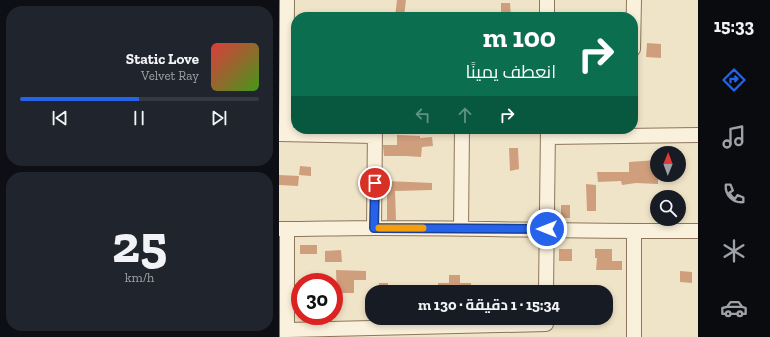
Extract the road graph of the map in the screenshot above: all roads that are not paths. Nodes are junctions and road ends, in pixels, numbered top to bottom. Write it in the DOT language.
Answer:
graph roads {
  1 [pos="287,0"];
  2 [pos="547,0"];
  3 [pos="634,0"];
  4 [pos="547,12"];
  5 [pos="634,12"];
  6 [pos="291,62"];
  7 [pos="638,133"];
  8 [pos="283,134"];
  9 [pos="375,134"];
  10 [pos="463,134"];
  11 [pos="548,134"];
  12 [pos="698,135"];
  13 [pos="374,228"];
  14 [pos="283,229"];
  15 [pos="461,229"];
  16 [pos="547,229"];
  17 [pos="634,231"];
  18 [pos="698,231"];
  19 [pos="546,285"];
  20 [pos="546,326"];
  21 [pos="461,331"];
  22 [pos="373,332"];
  23 [pos="287,333"];
  24 [pos="635,337"];
  1 -- 6 [label="street"];
  2 -- 4 [label="street"];
  3 -- 5 [label="street"];
  6 -- 8 [label="street"];
  7 -- 12 [label="street"];
  9 -- 13 [label="street"];
  10 -- 15 [label="street"];
  11 -- 16 [label="street"];
  13 -- 14 [label="street"];
  13 -- 15 [label="street"];
  14 -- 23 [label="street"];
  15 -- 16 [label="street"];
  16 -- 17 [label="street"];
  16 -- 19 [label="street"];
  17 -- 18 [label="street"];
  17 -- 24 [label="street"];
  20 -- 21 [label="street"];
  21 -- 22 [label="street"];
  22 -- 23 [label="street"];
}
